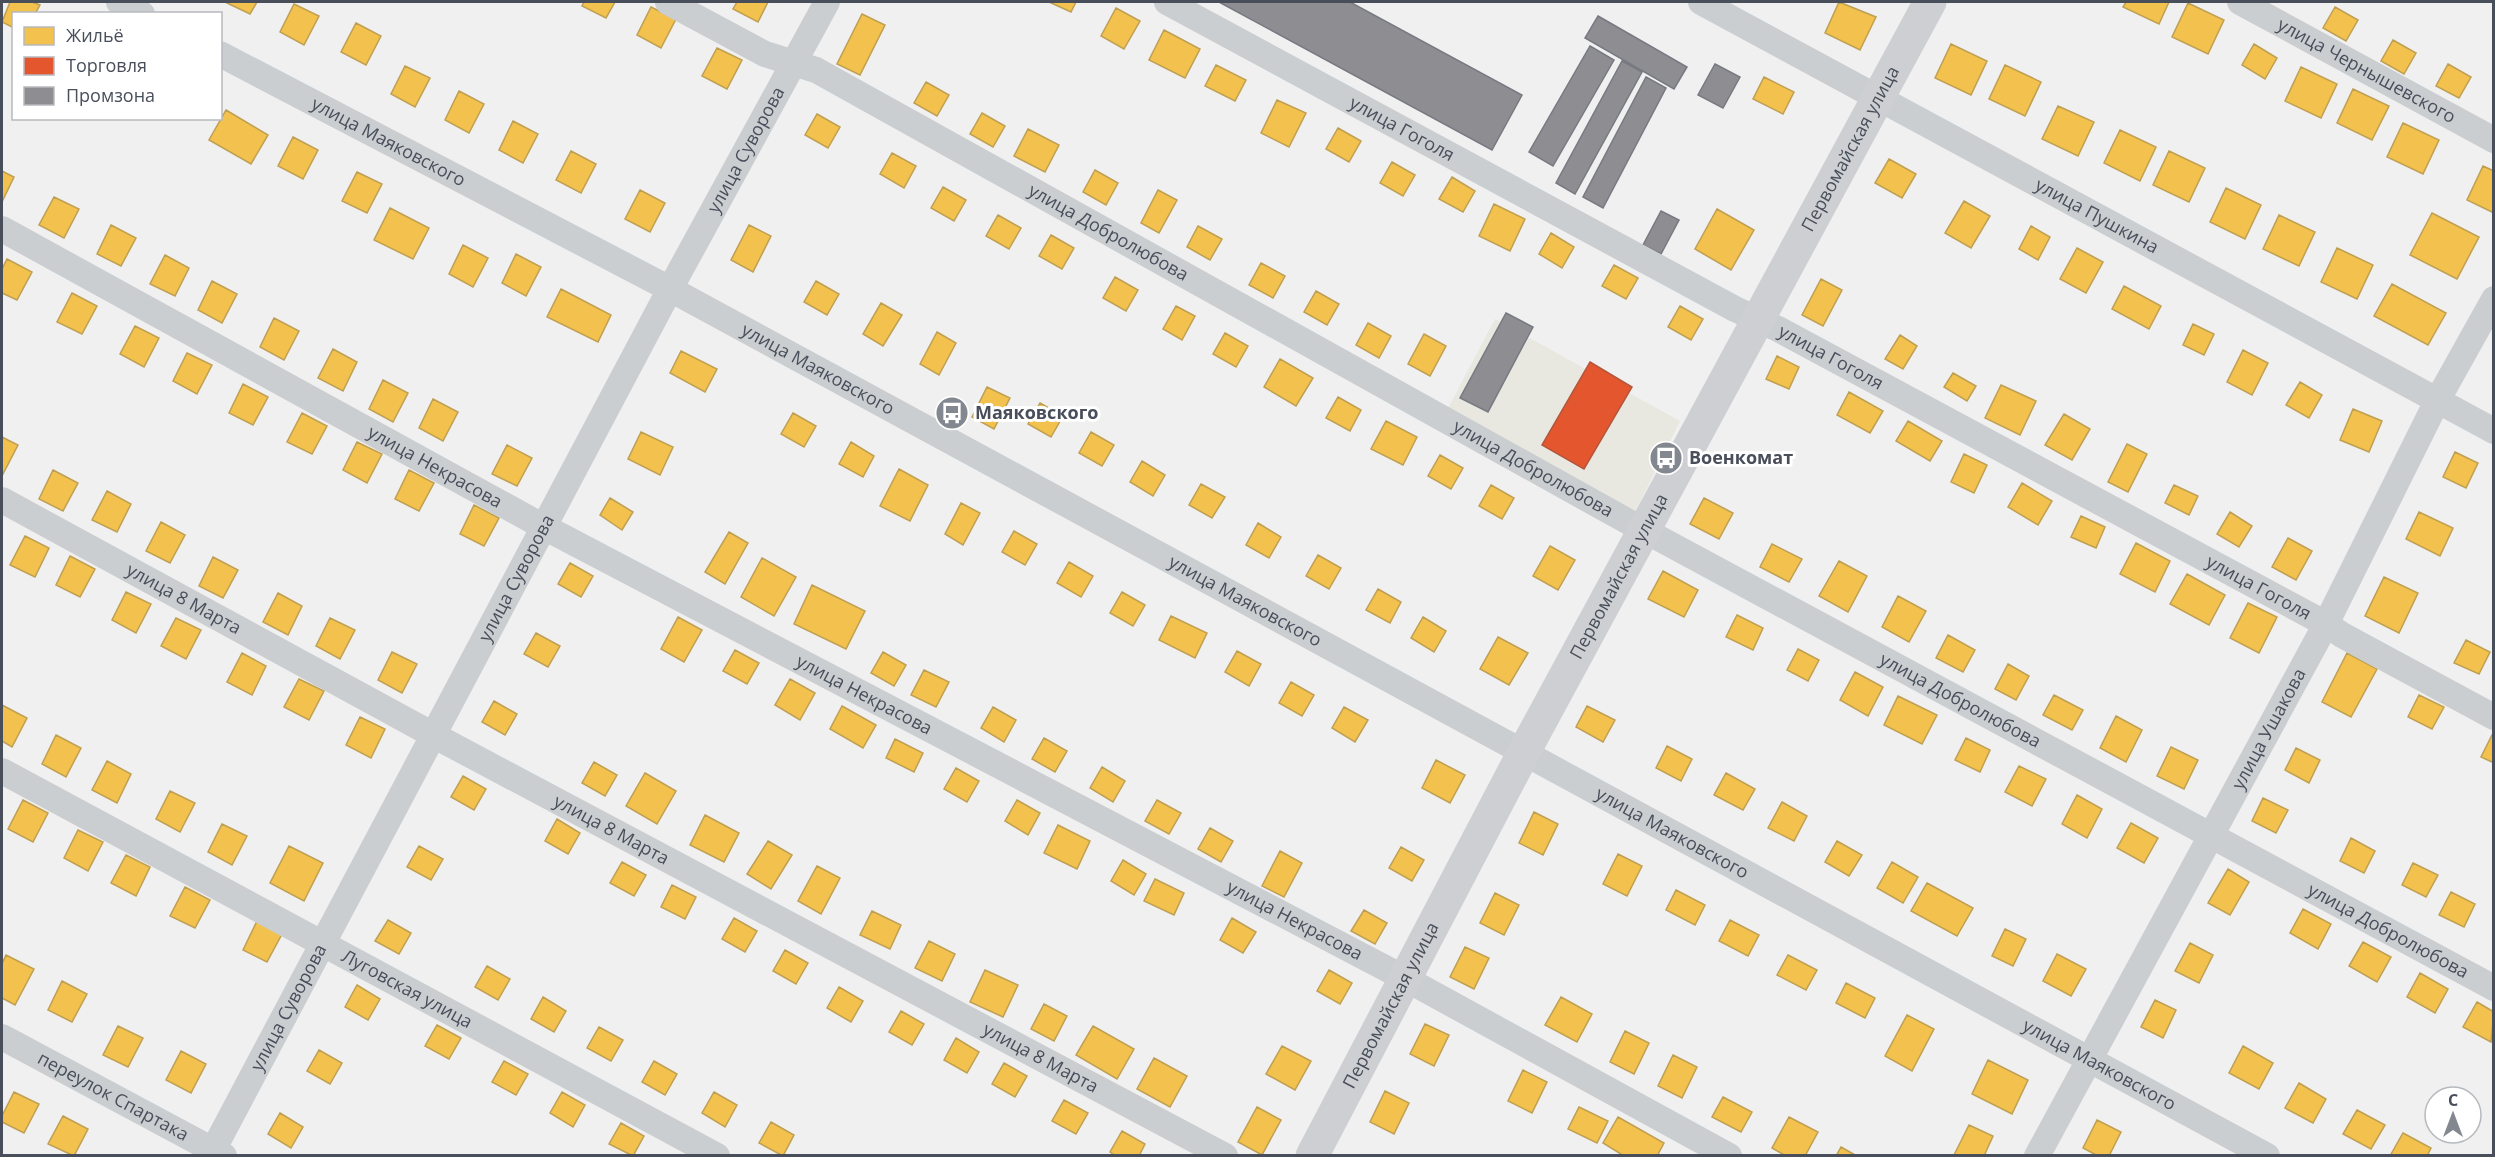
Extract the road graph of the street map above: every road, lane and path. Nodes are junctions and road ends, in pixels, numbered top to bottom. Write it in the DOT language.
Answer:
graph roads {
  1 [pos="119,2"];
  2 [pos="668,2"];
  3 [pos="827,2"];
  4 [pos="1167,2"];
  5 [pos="1701,2"];
  6 [pos="1930,2"];
  7 [pos="2240,2"];
  8 [pos="138,12"];
  9 [pos="222,55"];
  10 [pos="794,63"];
  11 [pos="1878,97"];
  12 [pos="2493,140"];
  13 [pos="2,229"];
  14 [pos="670,289"];
  15 [pos="2493,299"];
  16 [pos="1758,319"];
  17 [pos="2438,401"];
  18 [pos="2493,431"];
  19 [pos="2,500"];
  20 [pos="544,527"];
  21 [pos="1646,530"];
  22 [pos="2326,624"];
  23 [pos="2493,717"];
  24 [pos="434,735"];
  25 [pos="1525,750"];
  26 [pos="2,771"];
  27 [pos="2211,836"];
  28 [pos="323,943"];
  29 [pos="1406,979"];
  30 [pos="2493,988"];
  31 [pos="2,1037"];
  32 [pos="2090,1059"];
  33 [pos="216,1153"];
  34 [pos="717,1155"];
  35 [pos="1225,1155"];
  36 [pos="1312,1155"];
  37 [pos="1729,1155"];
  38 [pos="2037,1155"];
  39 [pos="2267,1155"];
  1 -- 8 [label="street"];
  2 -- 10 [label="street, улица Добролюбова"];
  3 -- 10 [label="street, улица Суворова"];
  4 -- 16 [label="street, улица Гоголя"];
  5 -- 11 [label="street, улица Пушкина"];
  6 -- 11 [label="street, Первомайская улица"];
  7 -- 12 [label="street, улица Чернышевского"];
  9 -- 14 [label="street, улица Маяковского"];
  10 -- 14 [label="street, улица Суворова"];
  10 -- 21 [label="street, улица Добролюбова"];
  11 -- 16 [label="street, Первомайская улица"];
  11 -- 17 [label="street, улица Пушкина"];
  13 -- 20 [label="street, улица Некрасова"];
  14 -- 20 [label="street, улица Суворова"];
  14 -- 25 [label="street, улица Маяковского"];
  15 -- 17 [label="street, улица Ушакова"];
  16 -- 21 [label="street, Первомайская улица"];
  16 -- 22 [label="street, улица Гоголя"];
  17 -- 18 [label="street, улица Пушкина"];
  17 -- 22 [label="street, улица Ушакова"];
  19 -- 24 [label="street, улица 8 Марта"];
  20 -- 24 [label="street, улица Суворова"];
  20 -- 29 [label="street, улица Некрасова"];
  21 -- 25 [label="street, Первомайская улица"];
  21 -- 27 [label="street, улица Добролюбова"];
  22 -- 23 [label="street, улица Гоголя"];
  22 -- 27 [label="street, улица Ушакова"];
  24 -- 28 [label="street, улица Суворова"];
  24 -- 35 [label="street, улица 8 Марта"];
  25 -- 29 [label="street, Первомайская улица"];
  25 -- 32 [label="street, улица Маяковского"];
  26 -- 28 [label="street, Луговская улица"];
  27 -- 30 [label="street, улица Добролюбова"];
  27 -- 32 [label="street, улица Ушакова"];
  28 -- 33 [label="street, улица Суворова"];
  28 -- 34 [label="street, Луговская улица"];
  29 -- 36 [label="street, Первомайская улица"];
  29 -- 37 [label="street, улица Некрасова"];
  31 -- 33 [label="street, переулок Спартака"];
  32 -- 38 [label="street, улица Ушакова"];
  32 -- 39 [label="street, улица Маяковского"];
}
